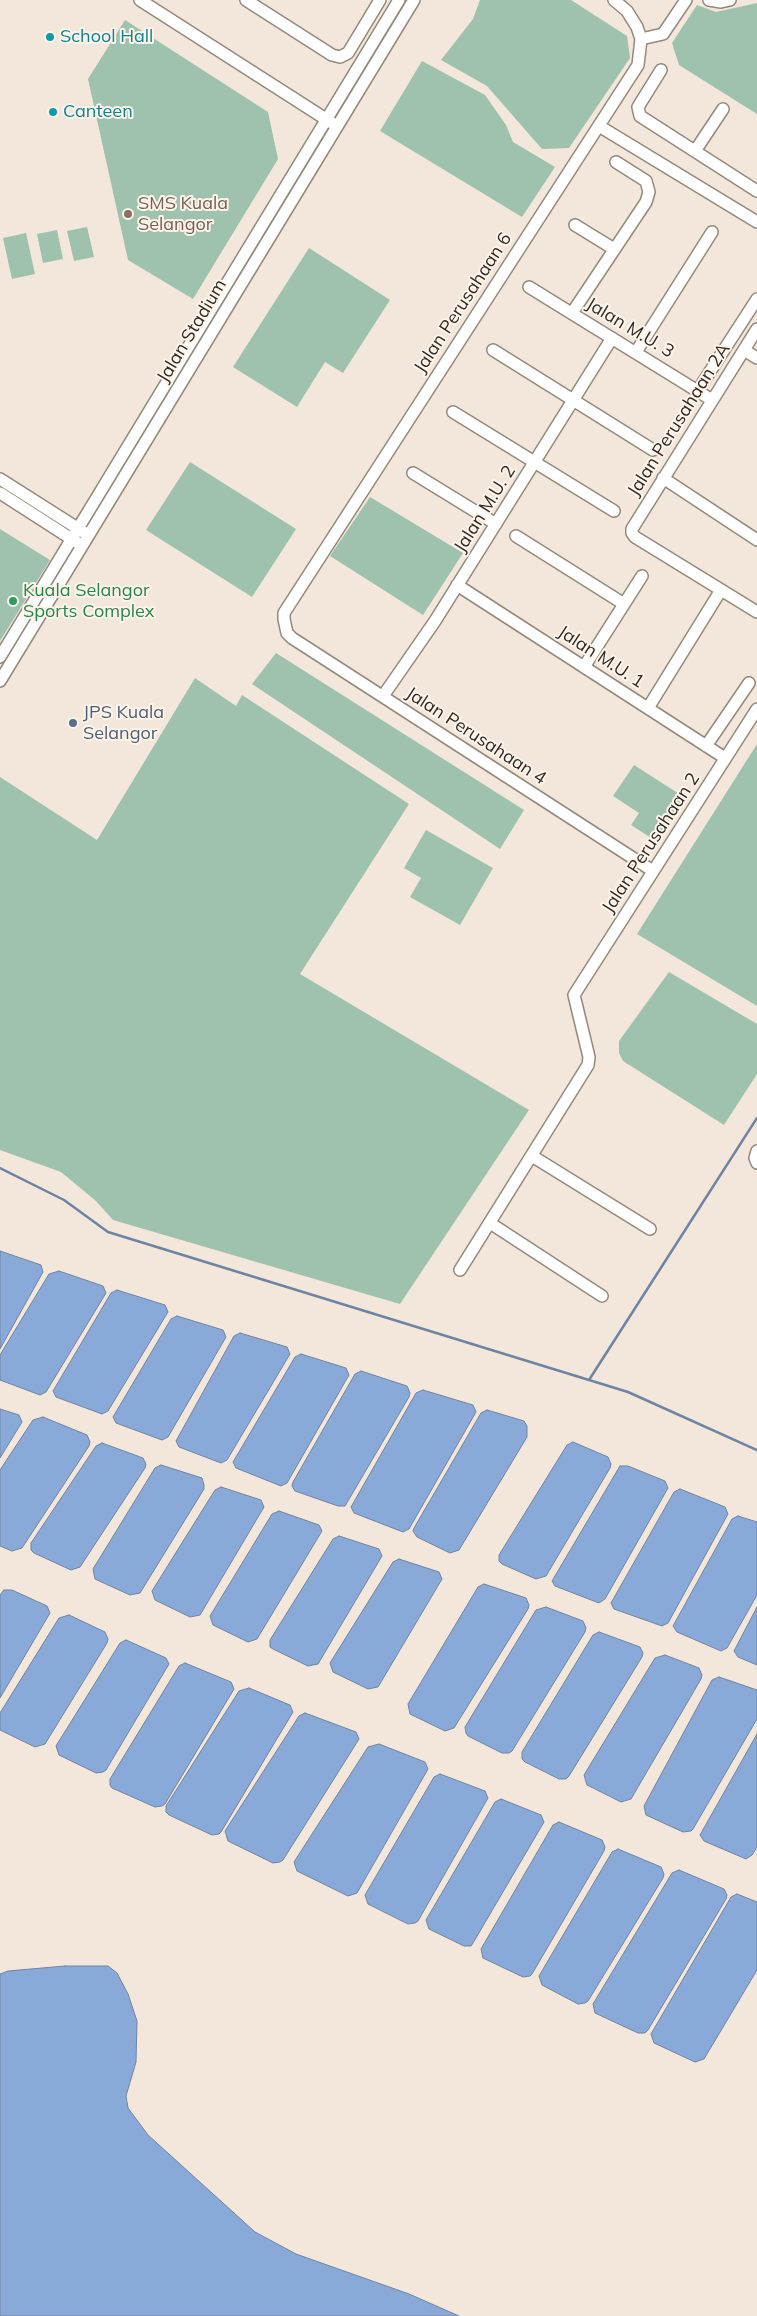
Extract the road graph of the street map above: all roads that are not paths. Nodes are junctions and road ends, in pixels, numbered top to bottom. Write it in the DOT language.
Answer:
graph roads {
  1 [pos="140,0"];
  2 [pos="246,0"];
  3 [pos="399,0"];
  4 [pos="414,0"];
  5 [pos="614,0"];
  6 [pos="686,0"];
  7 [pos="709,0"];
  8 [pos="730,0"];
  9 [pos="377,1"];
  10 [pos="392,12"];
  11 [pos="402,19"];
  12 [pos="641,39"];
  13 [pos="661,70"];
  14 [pos="723,109"];
  15 [pos="326,120"];
  16 [pos="599,126"];
  17 [pos="337,127"];
  18 [pos="695,151"];
  19 [pos="616,162"];
  20 [pos="757,191"];
  21 [pos="755,216"];
  22 [pos="575,225"];
  23 [pos="712,232"];
  24 [pos="614,249"];
  25 [pos="529,287"];
  26 [pos="757,299"];
  27 [pos="572,313"];
  28 [pos="757,329"];
  29 [pos="612,338"];
  30 [pos="493,350"];
  31 [pos="744,350"];
  32 [pos="636,352"];
  33 [pos="757,358"];
  34 [pos="698,390"];
  35 [pos="573,400"];
  36 [pos="712,400"];
  37 [pos="453,412"];
  38 [pos="653,450"];
  39 [pos="535,462"];
  40 [pos="413,473"];
  41 [pos="663,478"];
  42 [pos="0,479"];
  43 [pos="0,493"];
  44 [pos="614,511"];
  45 [pos="496,524"];
  46 [pos="84,532"];
  47 [pos="516,536"];
  48 [pos="757,540"];
  49 [pos="77,543"];
  50 [pos="642,576"];
  51 [pos="458,586"];
  52 [pos="720,590"];
  53 [pos="624,604"];
  54 [pos="757,612"];
  55 [pos="285,625"];
  56 [pos="0,657"];
  57 [pos="584,667"];
  58 [pos="0,681"];
  59 [pos="749,684"];
  60 [pos="383,696"];
  61 [pos="648,708"];
  62 [pos="757,709"];
  63 [pos="706,746"];
  64 [pos="725,758"];
  65 [pos="653,871"];
  66 [pos="757,1151"];
  67 [pos="532,1156"];
  68 [pos="757,1163"];
  69 [pos="490,1223"];
  70 [pos="650,1229"];
  71 [pos="460,1270"];
  72 [pos="602,1296"];
  1 -- 15 [label="street"];
  2 -- 9 [label="street"];
  3 -- 10 [label="street, Jalan Stadium"];
  4 -- 11 [label="street, Jalan Stadium"];
  5 -- 12 [label="street"];
  6 -- 12 [label="street"];
  7 -- 8 [label="street"];
  9 -- 10 [label="street"];
  10 -- 11 [label="street"];
  10 -- 15 [label="street, Jalan Stadium"];
  11 -- 17 [label="street, Jalan Stadium"];
  12 -- 16 [label="street, Jalan Perusahaan 6"];
  13 -- 18 [label="street"];
  14 -- 18 [label="street"];
  15 -- 17 [label="street"];
  15 -- 46 [label="street, Jalan Stadium"];
  16 -- 21 [label="street"];
  16 -- 55 [label="street, Jalan Perusahaan 6"];
  17 -- 46 [label="street, Jalan Stadium"];
  18 -- 20 [label="street"];
  19 -- 24 [label="street"];
  22 -- 24 [label="street"];
  23 -- 32 [label="street"];
  24 -- 27 [label="street"];
  25 -- 27 [label="street, Jalan M.U. 3"];
  26 -- 34 [label="street"];
  27 -- 29 [label="street, Jalan M.U. 3"];
  28 -- 31 [label="street, Jalan Perusahaan 2A"];
  29 -- 32 [label="street, Jalan M.U. 3"];
  29 -- 35 [label="street, Jalan M.U. 2"];
  30 -- 35 [label="street"];
  31 -- 33 [label="street"];
  31 -- 36 [label="street, Jalan Perusahaan 2A"];
  32 -- 34 [label="street, Jalan M.U. 3"];
  34 -- 36 [label="street, Jalan M.U. 3"];
  35 -- 38 [label="street"];
  35 -- 39 [label="street, Jalan M.U. 2"];
  36 -- 41 [label="street, Jalan Perusahaan 2A"];
  37 -- 39 [label="street"];
  39 -- 44 [label="street"];
  39 -- 45 [label="street, Jalan M.U. 2"];
  40 -- 45 [label="street"];
  41 -- 48 [label="street"];
  41 -- 52 [label="street, Jalan Perusahaan 2A"];
  42 -- 46 [label="street"];
  43 -- 49 [label="street"];
  45 -- 51 [label="street, Jalan M.U. 2"];
  46 -- 49 [label="street, Jalan Stadium"];
  47 -- 53 [label="street"];
  49 -- 56 [label="street, Jalan Stadium"];
  49 -- 58 [label="street, Jalan Stadium"];
  50 -- 53 [label="street"];
  51 -- 57 [label="street, Jalan M.U. 1"];
  51 -- 60 [label="street, Jalan M.U. 2"];
  52 -- 54 [label="street"];
  52 -- 61 [label="street"];
  53 -- 57 [label="street"];
  55 -- 60 [label="street, Jalan Perusahaan 4"];
  57 -- 61 [label="street, Jalan M.U. 1"];
  59 -- 63 [label="street"];
  60 -- 65 [label="street, Jalan Perusahaan 4"];
  61 -- 63 [label="street, Jalan M.U. 1"];
  62 -- 64 [label="street, Jalan Perusahaan 2"];
  63 -- 64 [label="street, Jalan M.U. 1"];
  64 -- 65 [label="street, Jalan Perusahaan 2"];
  65 -- 67 [label="street, Jalan Perusahaan 2"];
  66 -- 68 [label="street"];
  67 -- 69 [label="street"];
  67 -- 70 [label="street"];
  69 -- 71 [label="street"];
  69 -- 72 [label="street"];
}
